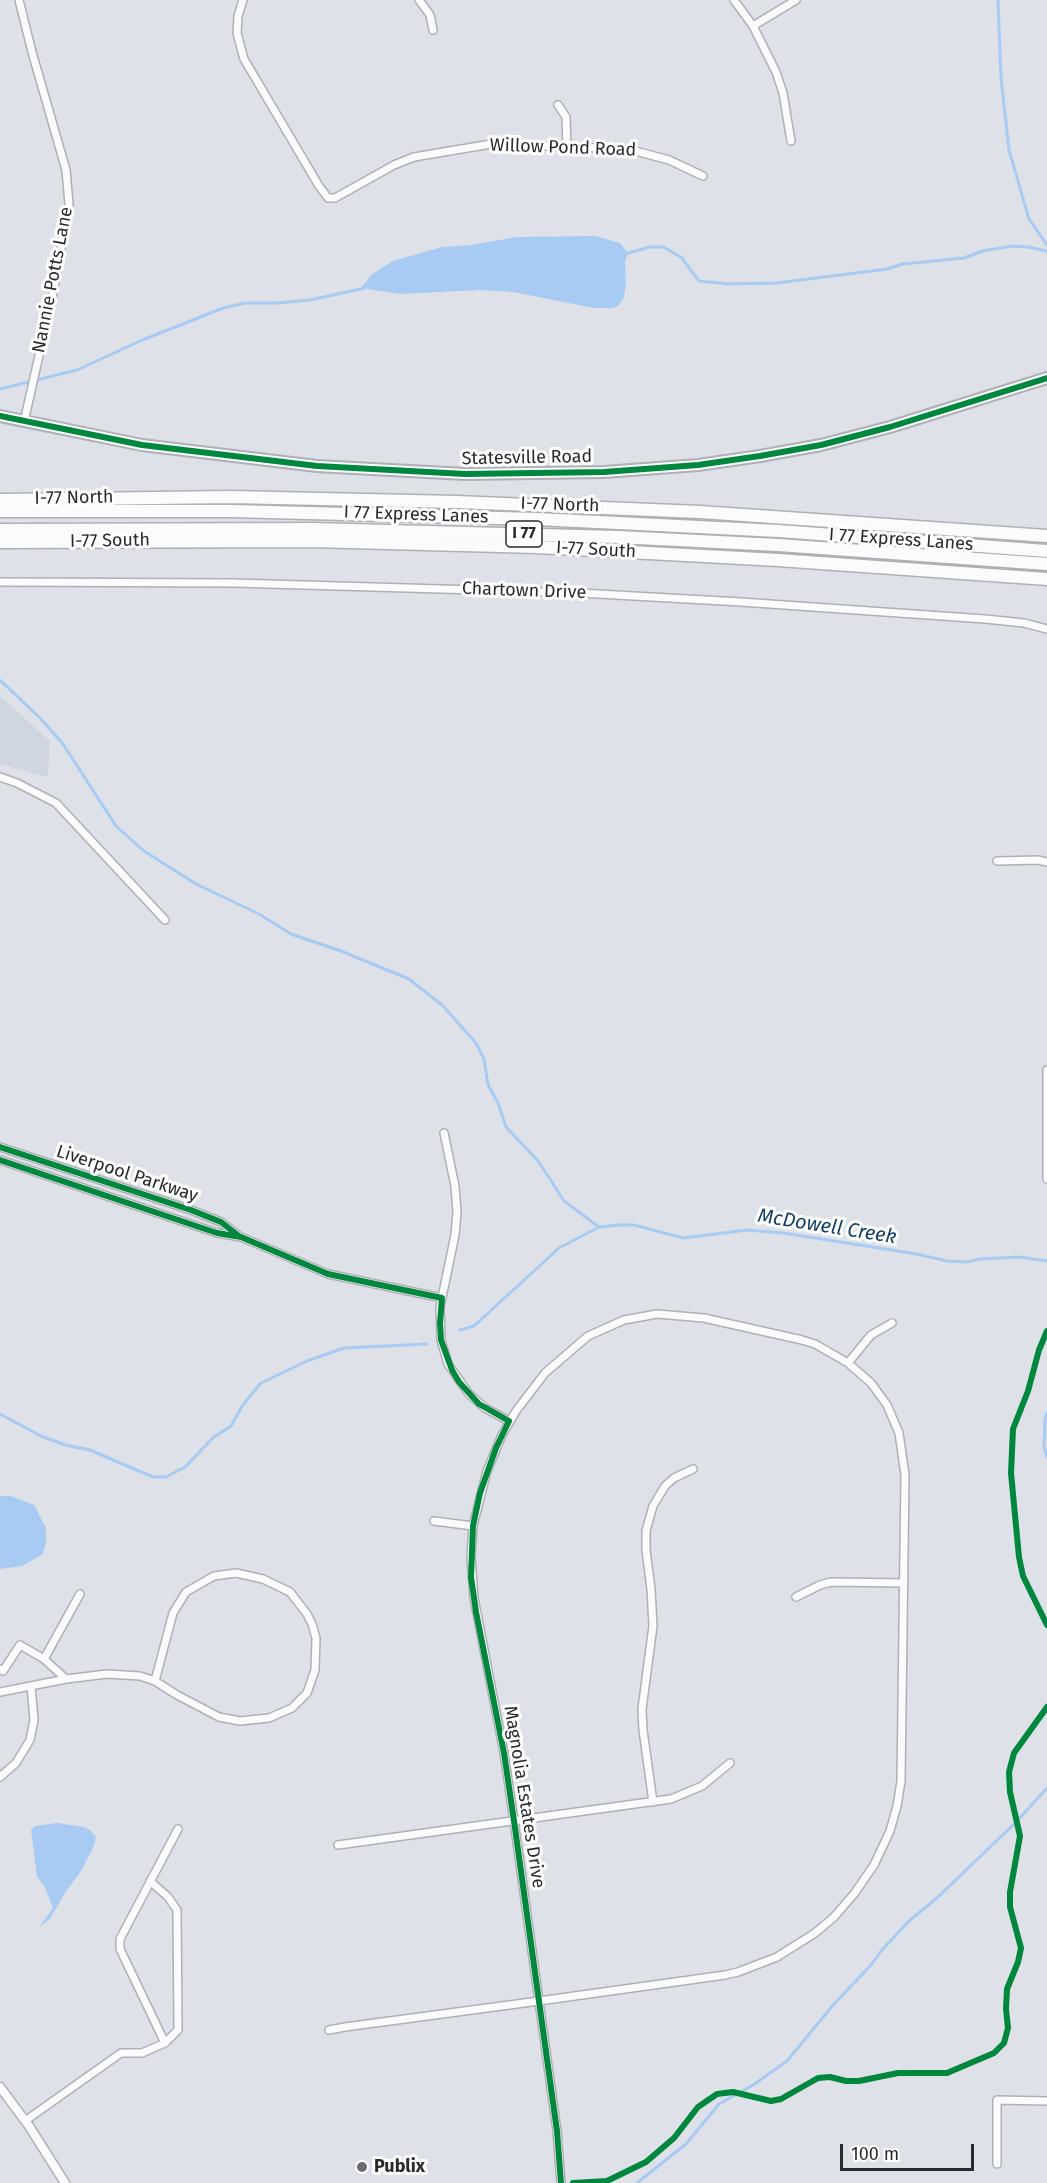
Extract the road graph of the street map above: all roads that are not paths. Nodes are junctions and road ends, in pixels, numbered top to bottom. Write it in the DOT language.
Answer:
graph roads {
  1 [pos="19,0"];
  2 [pos="243,0"];
  3 [pos="419,0"];
  4 [pos="734,0"];
  5 [pos="796,0"];
  6 [pos="753,26"];
  7 [pos="432,30"];
  8 [pos="558,105"];
  9 [pos="791,141"];
  10 [pos="567,146"];
  11 [pos="703,176"];
  12 [pos="1047,378"];
  13 [pos="0,416"];
  14 [pos="24,422"];
  15 [pos="0,500"];
  16 [pos="0,511"];
  17 [pos="726,514"];
  18 [pos="0,530"];
  19 [pos="833,535"];
  20 [pos="1047,536"];
  21 [pos="0,542"];
  22 [pos="1047,550"];
  23 [pos="1047,564"];
  24 [pos="1047,579"];
  25 [pos="0,582"];
  26 [pos="1047,629"];
  27 [pos="0,777"];
  28 [pos="997,861"];
  29 [pos="1047,862"];
  30 [pos="165,920"];
  31 [pos="1047,1070"];
  32 [pos="1047,1083"];
  33 [pos="444,1133"];
  34 [pos="0,1147"];
  35 [pos="0,1160"];
  36 [pos="1047,1179"];
  37 [pos="241,1237"];
  38 [pos="442,1298"];
  39 [pos="892,1323"];
  40 [pos="848,1363"];
  41 [pos="509,1421"];
  42 [pos="693,1469"];
  43 [pos="434,1521"];
  44 [pos="473,1526"];
  45 [pos="904,1582"];
  46 [pos="80,1594"];
  47 [pos="796,1597"];
  48 [pos="44,1659"];
  49 [pos="0,1669"];
  50 [pos="66,1678"];
  51 [pos="155,1681"];
  52 [pos="31,1686"];
  53 [pos="0,1692"];
  54 [pos="730,1763"];
  55 [pos="0,1777"];
  56 [pos="653,1802"];
  57 [pos="514,1821"];
  58 [pos="178,1829"];
  59 [pos="338,1845"];
  60 [pos="150,1881"];
  61 [pos="539,2001"];
  62 [pos="329,2030"];
  63 [pos="165,2043"];
  64 [pos="0,2087"];
  65 [pos="1047,2101"];
  66 [pos="26,2121"];
  67 [pos="997,2164"];
  68 [pos="65,2183"];
  69 [pos="561,2183"];
  1 -- 14 [label="street, Nannie Potts Lane"];
  2 -- 10 [label="street, Willow Pond Road"];
  3 -- 7 [label="street"];
  4 -- 6 [label="street"];
  5 -- 6 [label="street"];
  6 -- 9 [label="street"];
  8 -- 10 [label="street"];
  10 -- 11 [label="street, Willow Pond Road"];
  12 -- 14 [label="main road, Statesville Road"];
  13 -- 14 [label="main road, Statesville Road"];
  15 -- 17 [label="highway, I-77 North / I 77"];
  16 -- 19 [label="highway, I 77 Express Lanes / I 77"];
  17 -- 19 [label="highway"];
  17 -- 20 [label="highway, I-77 North / I 77"];
  18 -- 23 [label="highway, I 77 Express Lanes / I 77"];
  19 -- 22 [label="highway, I 77 Express Lanes / I 77"];
  21 -- 24 [label="highway, I-77 South / I 77"];
  25 -- 26 [label="street, Chartown Drive"];
  27 -- 30 [label="street"];
  28 -- 29 [label="street"];
  31 -- 32 [label="street"];
  32 -- 36 [label="street"];
  33 -- 38 [label="street"];
  34 -- 37 [label="street, Liverpool Parkway"];
  35 -- 37 [label="street, Liverpool Parkway"];
  37 -- 38 [label="street, Liverpool Parkway"];
  38 -- 41 [label="street"];
  39 -- 40 [label="street"];
  40 -- 41 [label="street, Magnolia Estates Drive"];
  40 -- 45 [label="street, Magnolia Estates Drive"];
  41 -- 44 [label="street, Magnolia Estates Drive"];
  42 -- 56 [label="street"];
  43 -- 44 [label="street"];
  44 -- 57 [label="street, Magnolia Estates Drive"];
  45 -- 47 [label="street"];
  45 -- 61 [label="street, Magnolia Estates Drive"];
  46 -- 48 [label="street"];
  48 -- 49 [label="street"];
  48 -- 50 [label="street"];
  50 -- 51 [label="street"];
  50 -- 52 [label="street"];
  51 -- 51 [label="street"];
  52 -- 53 [label="street"];
  52 -- 55 [label="street"];
  54 -- 56 [label="street"];
  56 -- 57 [label="street"];
  57 -- 59 [label="street"];
  57 -- 61 [label="street, Magnolia Estates Drive"];
  58 -- 60 [label="street"];
  60 -- 63 [label="street"];
  60 -- 63 [label="street"];
  61 -- 62 [label="street, Magnolia Estates Drive"];
  61 -- 69 [label="street, Magnolia Estates Drive"];
  63 -- 66 [label="street"];
  64 -- 66 [label="street"];
  65 -- 67 [label="street"];
  66 -- 68 [label="street"];
}
